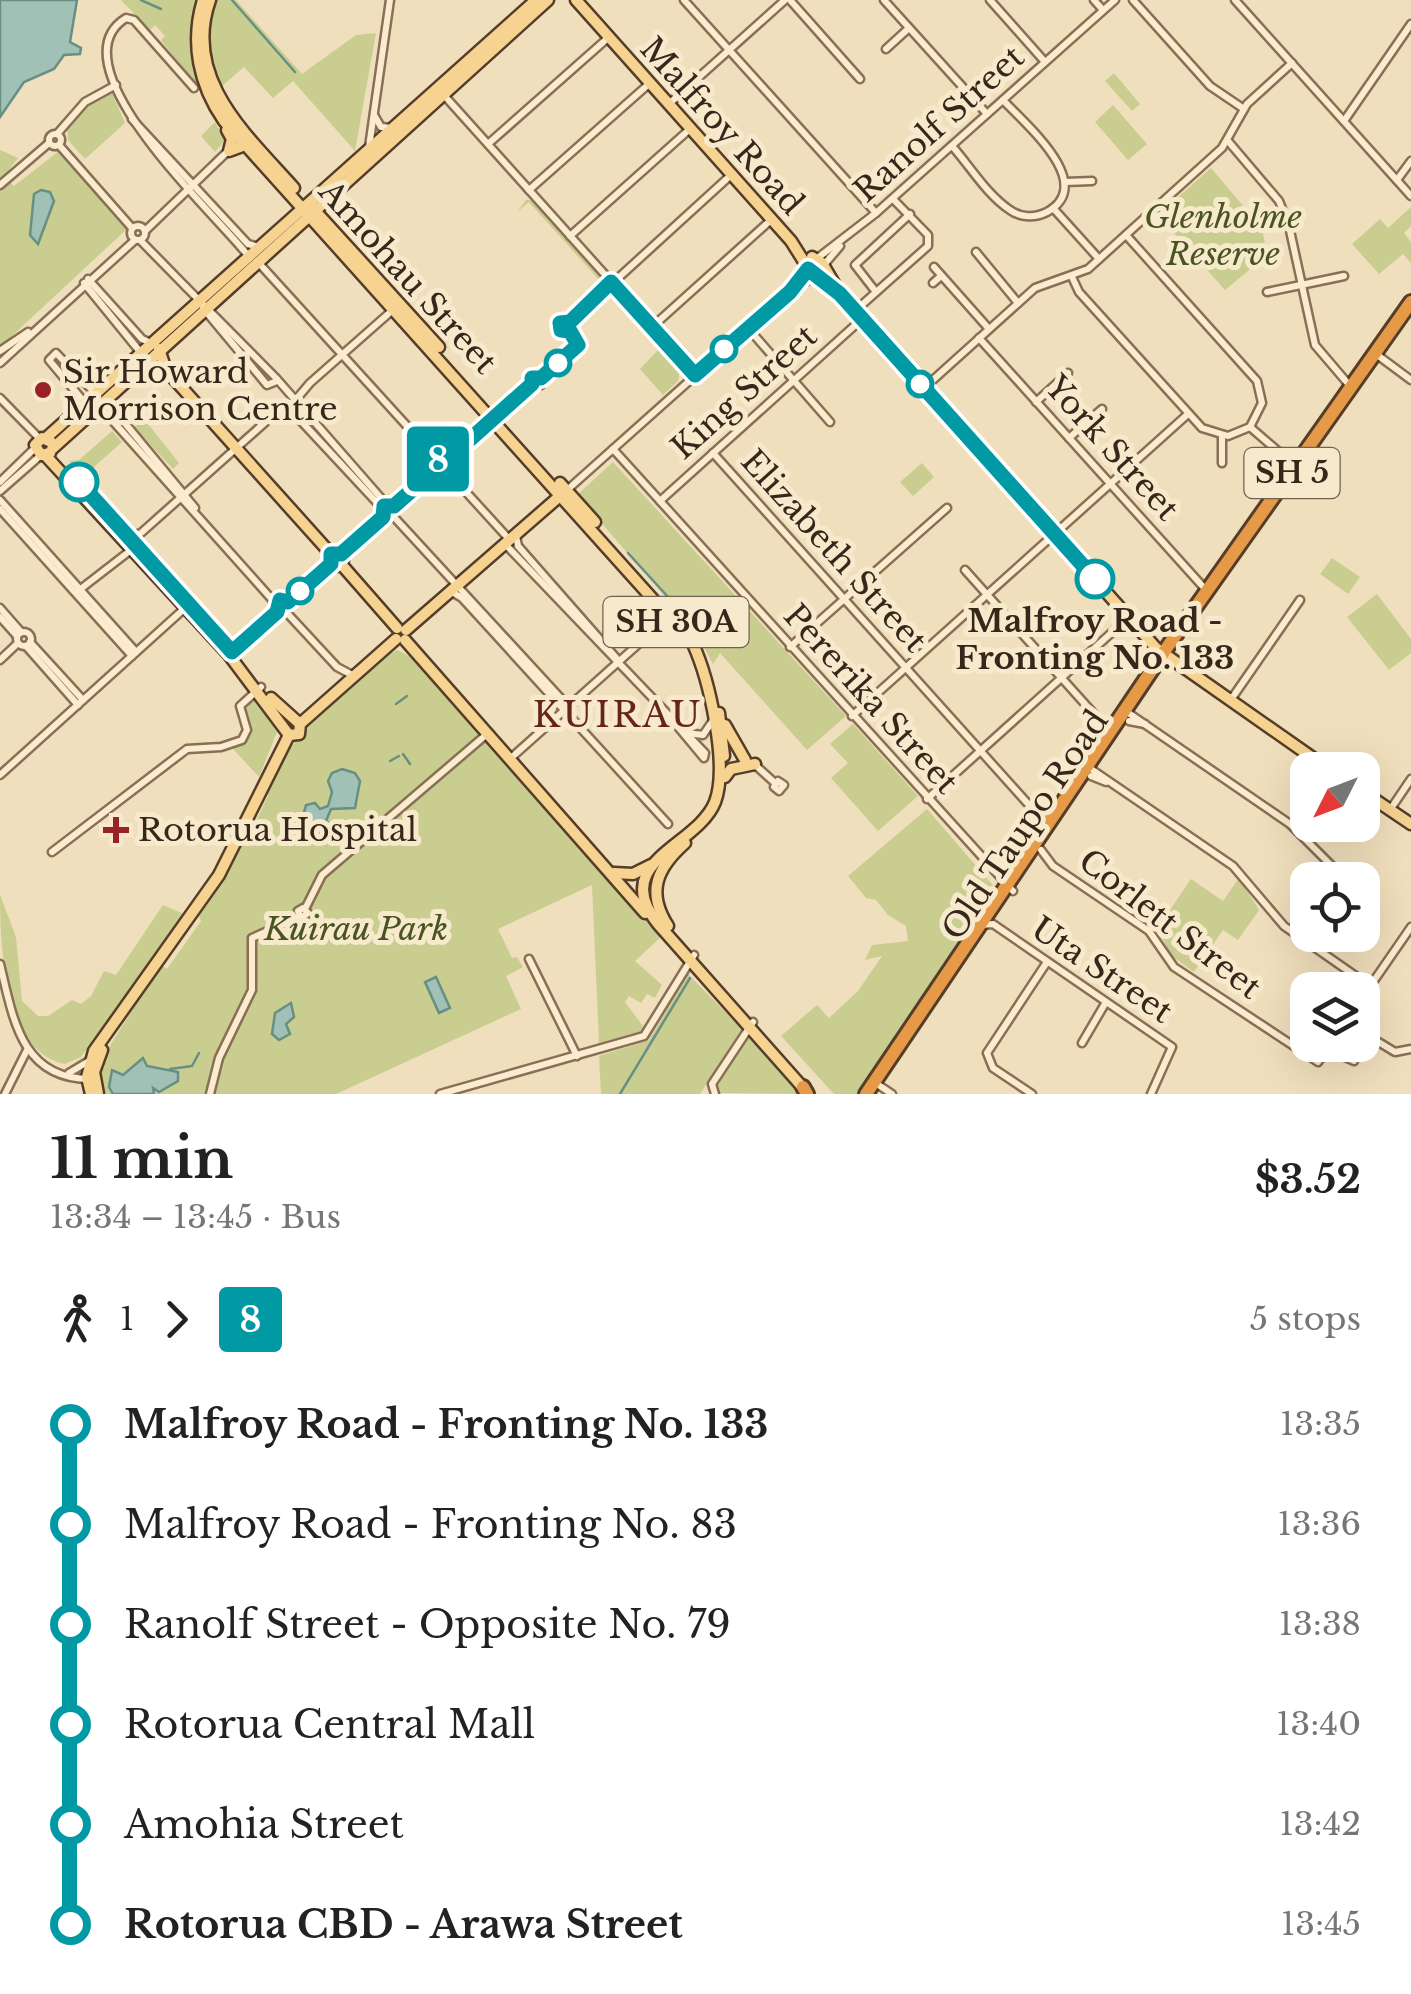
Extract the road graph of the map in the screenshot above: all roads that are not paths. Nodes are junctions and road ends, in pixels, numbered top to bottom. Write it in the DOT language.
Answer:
graph roads {
  1 [pos="206,0"];
  2 [pos="390,0"];
  3 [pos="548,0"];
  4 [pos="576,0"];
  5 [pos="684,0"];
  6 [pos="788,0"];
  7 [pos="884,0"];
  8 [pos="990,0"];
  9 [pos="1094,0"];
  10 [pos="1114,0"];
  11 [pos="1133,0"];
  12 [pos="1236,0"];
  13 [pos="533,4"];
  14 [pos="1103,10"];
  15 [pos="1411,24"];
  16 [pos="909,28"];
  17 [pos="608,37"];
  18 [pos="886,49"];
  19 [pos="729,50"];
  20 [pos="1045,62"];
  21 [pos="1292,63"];
  22 [pos="860,79"];
  23 [pos="650,83"];
  24 [pos="116,86"];
  25 [pos="194,88"];
  26 [pos="440,91"];
  27 [pos="1003,100"];
  28 [pos="669,104"];
  29 [pos="1244,109"];
  30 [pos="374,114"];
  31 [pos="987,114"];
  32 [pos="221,116"];
  33 [pos="1344,121"];
  34 [pos="393,128"];
  35 [pos="691,128"];
  36 [pos="57,134"];
  37 [pos="1228,141"];
  38 [pos="49,144"];
  39 [pos="488,144"];
  40 [pos="59,145"];
  41 [pos="245,145"];
  42 [pos="952,146"];
  43 [pos="229,150"];
  44 [pos="368,150"];
  45 [pos="1411,161"];
  46 [pos="732,174"];
  47 [pos="1396,180"];
  48 [pos="1092,181"];
  49 [pos="1065,182"];
  50 [pos="0,185"];
  51 [pos="191,185"];
  52 [pos="529,190"];
  53 [pos="1411,196"];
  54 [pos="893,199"];
  55 [pos="1053,208"];
  56 [pos="309,209"];
  57 [pos="876,213"];
  58 [pos="910,214"];
  59 [pos="772,219"];
  60 [pos="138,233"];
  61 [pos="1126,235"];
  62 [pos="570,236"];
  63 [pos="976,252"];
  64 [pos="258,256"];
  65 [pos="1099,259"];
  66 [pos="816,267"];
  67 [pos="934,268"];
  68 [pos="941,276"];
  69 [pos="1344,276"];
  70 [pos="1072,277"];
  71 [pos="86,281"];
  72 [pos="611,282"];
  73 [pos="934,283"];
  74 [pos="1302,284"];
  75 [pos="876,292"];
  76 [pos="1267,292"];
  77 [pos="1411,302"];
  78 [pos="1018,303"];
  79 [pos="202,304"];
  80 [pos="397,306"];
  81 [pos="859,315"];
  82 [pos="652,327"];
  83 [pos="748,328"];
  84 [pos="989,329"];
  85 [pos="29,332"];
  86 [pos="979,338"];
  87 [pos="0,352"];
  88 [pos="152,352"];
  89 [pos="344,354"];
  90 [pos="1375,354"];
  91 [pos="0,363"];
  92 [pos="1068,372"];
  93 [pos="695,375"];
  94 [pos="794,380"];
  95 [pos="1411,380"];
  96 [pos="1350,386"];
  97 [pos="924,388"];
  98 [pos="102,395"];
  99 [pos="0,398"];
  100 [pos="296,402"];
  101 [pos="1036,402"];
  102 [pos="90,406"];
  103 [pos="1102,409"];
  104 [pos="1188,414"];
  105 [pos="496,417"];
  106 [pos="830,422"];
  107 [pos="1250,427"];
  108 [pos="1222,436"];
  109 [pos="1070,438"];
  110 [pos="43,447"];
  111 [pos="236,448"];
  112 [pos="613,449"];
  113 [pos="714,454"];
  114 [pos="437,460"];
  115 [pos="447,460"];
  116 [pos="1222,463"];
  117 [pos="1296,466"];
  118 [pos="436,469"];
  119 [pos="446,470"];
  120 [pos="0,482"];
  121 [pos="1110,484"];
  122 [pos="0,491"];
  123 [pos="564,492"];
  124 [pos="183,496"];
  125 [pos="0,500"];
  126 [pos="660,502"];
  127 [pos="947,508"];
  128 [pos="0,509"];
  129 [pos="386,509"];
  130 [pos="1054,534"];
  131 [pos="508,539"];
  132 [pos="130,544"];
  133 [pos="336,559"];
  134 [pos="964,570"];
  135 [pos="453,588"];
  136 [pos="78,592"];
  137 [pos="1208,592"];
  138 [pos="986,595"];
  139 [pos="844,598"];
  140 [pos="1300,600"];
  141 [pos="280,604"];
  142 [pos="187,606"];
  143 [pos="0,608"];
  144 [pos="0,617"];
  145 [pos="1129,617"];
  146 [pos="653,631"];
  147 [pos="401,634"];
  148 [pos="22,640"];
  149 [pos="790,647"];
  150 [pos="134,654"];
  151 [pos="230,654"];
  152 [pos="1166,657"];
  153 [pos="0,660"];
  154 [pos="618,662"];
  155 [pos="906,667"];
  156 [pos="337,668"];
  157 [pos="354,676"];
  158 [pos="1062,678"];
  159 [pos="342,686"];
  160 [pos="259,689"];
  161 [pos="1230,701"];
  162 [pos="81,703"];
  163 [pos="566,709"];
  164 [pos="716,715"];
  165 [pos="852,716"];
  166 [pos="1130,716"];
  167 [pos="1102,723"];
  168 [pos="292,726"];
  169 [pos="488,733"];
  170 [pos="980,751"];
  171 [pos="1304,752"];
  172 [pos="721,757"];
  173 [pos="511,758"];
  174 [pos="750,762"];
  175 [pos="1092,771"];
  176 [pos="0,775"];
  177 [pos="725,777"];
  178 [pos="1411,779"];
  179 [pos="775,783"];
  180 [pos="926,798"];
  181 [pos="1380,804"];
  182 [pos="1390,810"];
  183 [pos="1060,814"];
  184 [pos="1038,815"];
  185 [pos="668,824"];
  186 [pos="1411,824"];
  187 [pos="52,852"];
  188 [pos="1038,855"];
  189 [pos="1328,862"];
  190 [pos="658,864"];
  191 [pos="615,876"];
  192 [pos="644,886"];
  193 [pos="1010,889"];
  194 [pos="654,919"];
  195 [pos="668,926"];
  196 [pos="1411,926"];
  197 [pos="990,927"];
  198 [pos="692,958"];
  199 [pos="529,959"];
  200 [pos="1047,962"];
  201 [pos="0,964"];
  202 [pos="1350,972"];
  203 [pos="1380,972"];
  204 [pos="1106,1002"];
  205 [pos="931,1005"];
  206 [pos="123,1015"];
  207 [pos="751,1024"];
  208 [pos="1082,1043"];
  209 [pos="1380,1043"];
  210 [pos="1290,1044"];
  211 [pos="896,1048"];
  212 [pos="1411,1048"];
  213 [pos="27,1050"];
  214 [pos="577,1056"];
  215 [pos="89,1061"];
  216 [pos="70,1075"];
  217 [pos="91,1085"];
  218 [pos="459,1091"];
  219 [pos="882,1091"];
  220 [pos="809,1092"];
  221 [pos="5,1094"];
  222 [pos="210,1094"];
  223 [pos="440,1094"];
  224 [pos="715,1094"];
  225 [pos="866,1094"];
  226 [pos="1032,1094"];
  227 [pos="1150,1094"];
  1 -- 32 [label="main road, Amohau Street / SH 30A"];
  1 -- 56 [label="main road, Amohau Street / SH 30A"];
  2 -- 30 [label="street"];
  3 -- 13 [label="main road"];
  4 -- 17 [label="main road, Malfroy Road"];
  5 -- 19 [label="street"];
  6 -- 19 [label="street"];
  6 -- 22 [label="street"];
  7 -- 16 [label="street"];
  8 -- 20 [label="street"];
  9 -- 14 [label="street"];
  10 -- 14 [label="street, Ranolf Street"];
  11 -- 29 [label="street"];
  12 -- 21 [label="street"];
  13 -- 26 [label="main road"];
  14 -- 20 [label="street, Ranolf Street"];
  15 -- 33 [label="street"];
  16 -- 18 [label="street"];
  16 -- 31 [label="street"];
  17 -- 23 [label="main road, Malfroy Road"];
  17 -- 39 [label="street"];
  19 -- 28 [label="street"];
  19 -- 57 [label="street"];
  20 -- 27 [label="street, Ranolf Street"];
  21 -- 29 [label="street"];
  21 -- 33 [label="street"];
  23 -- 28 [label="main road, Malfroy Road"];
  23 -- 52 [label="street"];
  24 -- 25 [label="street"];
  24 -- 36 [label="street"];
  24 -- 51 [label="street"];
  26 -- 34 [label="main road"];
  26 -- 39 [label="street"];
  26 -- 56 [label="main road"];
  27 -- 31 [label="street, Ranolf Street"];
  27 -- 49 [label="street"];
  28 -- 35 [label="main road, Malfroy Road"];
  29 -- 37 [label="street"];
  30 -- 34 [label="street"];
  30 -- 44 [label="street"];
  31 -- 42 [label="street, Ranolf Street"];
  32 -- 41 [label="main road, Amohau Street / SH 30A"];
  32 -- 43 [label="main road"];
  33 -- 47 [label="street"];
  34 -- 44 [label="main road"];
  35 -- 46 [label="main road, Malfroy Road"];
  35 -- 62 [label="street"];
  36 -- 38 [label="street"];
  36 -- 40 [label="street"];
  37 -- 61 [label="street"];
  37 -- 74 [label="street"];
  38 -- 40 [label="street"];
  38 -- 50 [label="street"];
  39 -- 52 [label="street"];
  40 -- 60 [label="street"];
  41 -- 43 [label="main road"];
  41 -- 56 [label="main road, Amohau Street / SH 30A"];
  42 -- 54 [label="street, Ranolf Street"];
  42 -- 55 [label="street"];
  43 -- 51 [label="street"];
  44 -- 56 [label="main road"];
  45 -- 47 [label="street"];
  46 -- 59 [label="main road, Malfroy Road"];
  46 -- 72 [label="street"];
  47 -- 53 [label="street"];
  48 -- 49 [label="street"];
  49 -- 55 [label="street"];
  51 -- 60 [label="street"];
  51 -- 64 [label="street"];
  51 -- 64 [label="street"];
  52 -- 62 [label="street"];
  54 -- 57 [label="street, Ranolf Street"];
  54 -- 58 [label="street"];
  55 -- 65 [label="street"];
  56 -- 64 [label="main road"];
  56 -- 80 [label="main road, Amohau Street / SH 30A"];
  57 -- 66 [label="street, Ranolf Street"];
  58 -- 75 [label="street, King Street"];
  58 -- 75 [label="street"];
  59 -- 66 [label="main road, Malfroy Road"];
  59 -- 82 [label="street"];
  60 -- 71 [label="street"];
  60 -- 79 [label="street"];
  61 -- 65 [label="street"];
  61 -- 107 [label="street"];
  62 -- 72 [label="street"];
  63 -- 78 [label="street"];
  64 -- 79 [label="main road"];
  64 -- 89 [label="street"];
  65 -- 70 [label="street"];
  66 -- 81 [label="main road, Malfroy Road"];
  66 -- 83 [label="street, Ranolf Street"];
  67 -- 68 [label="street"];
  68 -- 73 [label="street"];
  68 -- 84 [label="street"];
  69 -- 74 [label="street"];
  70 -- 78 [label="street"];
  70 -- 104 [label="street"];
  71 -- 85 [label="street"];
  71 -- 88 [label="street"];
  71 -- 88 [label="street"];
  72 -- 82 [label="street"];
  72 -- 105 [label="street"];
  74 -- 76 [label="street"];
  74 -- 96 [label="street"];
  75 -- 81 [label="street, King Street"];
  77 -- 90 [label="highway, Old Taupo Road / SH 5"];
  78 -- 84 [label="street"];
  79 -- 88 [label="main road"];
  79 -- 100 [label="street"];
  80 -- 89 [label="street"];
  80 -- 105 [label="main road, Amohau Street / SH 30A"];
  81 -- 94 [label="street, King Street"];
  81 -- 97 [label="main road, Malfroy Road"];
  82 -- 93 [label="street"];
  83 -- 93 [label="street, Ranolf Street"];
  83 -- 94 [label="street"];
  84 -- 86 [label="street"];
  85 -- 87 [label="street"];
  85 -- 91 [label="street"];
  86 -- 97 [label="street"];
  86 -- 101 [label="street, York Street"];
  88 -- 98 [label="main road"];
  88 -- 111 [label="main road"];
  89 -- 100 [label="street"];
  89 -- 114 [label="street"];
  90 -- 95 [label="street"];
  90 -- 96 [label="highway, Old Taupo Road / SH 5"];
  92 -- 101 [label="street"];
  93 -- 112 [label="street, Ranolf Street"];
  94 -- 106 [label="street"];
  94 -- 113 [label="street, King Street"];
  96 -- 117 [label="highway, Old Taupo Road / SH 5"];
  97 -- 130 [label="main road, Malfroy Road"];
  98 -- 102 [label="main road"];
  98 -- 102 [label="street"];
  98 -- 124 [label="street"];
  99 -- 110 [label="street"];
  100 -- 111 [label="street"];
  100 -- 129 [label="street"];
  101 -- 109 [label="street, York Street"];
  102 -- 110 [label="main road"];
  102 -- 124 [label="street"];
  103 -- 109 [label="street"];
  104 -- 108 [label="street"];
  104 -- 121 [label="street"];
  105 -- 115 [label="street"];
  105 -- 123 [label="main road, Amohau Street / SH 30A"];
  107 -- 108 [label="street"];
  107 -- 117 [label="street"];
  108 -- 116 [label="street"];
  109 -- 121 [label="street, York Street"];
  110 -- 120 [label="street"];
  110 -- 122 [label="street"];
  110 -- 132 [label="main road"];
  111 -- 124 [label="street"];
  111 -- 133 [label="main road"];
  112 -- 123 [label="street, Ranolf Street"];
  112 -- 126 [label="street, Pererika Street"];
  113 -- 126 [label="street, King Street"];
  113 -- 139 [label="street, Elizabeth Street"];
  114 -- 115 [label="street"];
  114 -- 118 [label="street"];
  115 -- 119 [label="street"];
  117 -- 137 [label="highway, Old Taupo Road / SH 5"];
  118 -- 119 [label="street"];
  118 -- 129 [label="street"];
  119 -- 131 [label="street"];
  121 -- 130 [label="street"];
  121 -- 137 [label="street, York Street"];
  123 -- 131 [label="main road, Ranolf Street"];
  123 -- 164 [label="main road, Amohau Street / SH 30A"];
  124 -- 132 [label="street"];
  124 -- 141 [label="street"];
  125 -- 136 [label="street"];
  126 -- 149 [label="street, Pererika Street"];
  127 -- 139 [label="street"];
  128 -- 136 [label="street"];
  129 -- 133 [label="street"];
  129 -- 135 [label="street"];
  130 -- 138 [label="street"];
  130 -- 145 [label="main road, Malfroy Road"];
  131 -- 135 [label="main road, Ranolf Street"];
  131 -- 154 [label="street"];
  131 -- 154 [label="street"];
  132 -- 136 [label="street"];
  132 -- 142 [label="main road"];
  133 -- 141 [label="street"];
  133 -- 147 [label="main road"];
  134 -- 138 [label="street"];
  135 -- 147 [label="main road, Ranolf Street"];
  135 -- 163 [label="street"];
  136 -- 150 [label="street"];
  137 -- 152 [label="highway, Old Taupo Road / SH 5"];
  138 -- 155 [label="street"];
  138 -- 158 [label="street"];
  139 -- 149 [label="street"];
  139 -- 155 [label="street, Elizabeth Street"];
  140 -- 161 [label="street"];
  141 -- 151 [label="street"];
  141 -- 156 [label="street"];
  142 -- 150 [label="street"];
  142 -- 151 [label="main road"];
  143 -- 148 [label="street"];
  144 -- 148 [label="street"];
  145 -- 152 [label="main road, Malfroy Road"];
  145 -- 158 [label="street"];
  146 -- 154 [label="street"];
  147 -- 157 [label="main road, Ranolf Street"];
  147 -- 169 [label="main road"];
  148 -- 153 [label="street"];
  148 -- 162 [label="street"];
  149 -- 165 [label="street, Pererika Street"];
  150 -- 162 [label="street"];
  151 -- 160 [label="main road"];
  152 -- 161 [label="main road, Malfroy Road"];
  152 -- 166 [label="highway, Old Taupo Road / SH 5"];
  154 -- 163 [label="street"];
  154 -- 164 [label="street"];
  155 -- 165 [label="street"];
  155 -- 170 [label="street, Elizabeth Street"];
  156 -- 157 [label="street"];
  156 -- 159 [label="street"];
  157 -- 159 [label="main road, Ranolf Street"];
  158 -- 167 [label="street"];
  158 -- 170 [label="street"];
  159 -- 168 [label="main road, Ranolf Street"];
  160 -- 168 [label="main road"];
  160 -- 187 [label="street"];
  161 -- 171 [label="main road, Malfroy Road"];
  162 -- 176 [label="street"];
  163 -- 173 [label="street"];
  163 -- 185 [label="street"];
  164 -- 172 [label="main road, Amohau Street / SH 30A"];
  164 -- 174 [label="main road"];
  165 -- 180 [label="street, Pererika Street"];
  166 -- 175 [label="highway, Old Taupo Road / SH 5"];
  166 -- 189 [label="street"];
  168 -- 206 [label="main road, Ranolf Street"];
  169 -- 173 [label="main road"];
  169 -- 222 [label="street"];
  170 -- 180 [label="street"];
  170 -- 184 [label="street, Elizabeth Street"];
  172 -- 174 [label="street"];
  172 -- 177 [label="main road, Amohau Street / SH 30A"];
  172 -- 190 [label="main road, Amohau Street / SH 30A"];
  173 -- 191 [label="main road"];
  174 -- 177 [label="main road"];
  174 -- 179 [label="street"];
  175 -- 183 [label="highway, Old Taupo Road / SH 5"];
  175 -- 202 [label="street"];
  177 -- 190 [label="main road, Amohau Street / SH 30A"];
  178 -- 182 [label="street"];
  180 -- 193 [label="street, Pererika Street"];
  181 -- 182 [label="main road"];
  182 -- 186 [label="main road"];
  183 -- 188 [label="highway, Old Taupo Road / SH 5"];
  183 -- 193 [label="highway, Old Taupo Road / SH 5"];
  188 -- 193 [label="highway, Old Taupo Road / SH 5"];
  188 -- 210 [label="street, Corlett Street"];
  190 -- 191 [label="main road"];
  190 -- 192 [label="main road"];
  190 -- 195 [label="main road"];
  191 -- 192 [label="main road"];
  191 -- 194 [label="main road"];
  192 -- 194 [label="main road"];
  192 -- 195 [label="main road"];
  193 -- 197 [label="highway, Old Taupo Road / SH 5"];
  194 -- 198 [label="main road"];
  195 -- 198 [label="main road"];
  196 -- 203 [label="street"];
  197 -- 200 [label="street, Uta Street"];
  197 -- 205 [label="highway, Old Taupo Road / SH 5"];
  197 -- 205 [label="highway, Old Taupo Road / SH 5"];
  198 -- 207 [label="main road"];
  198 -- 214 [label="street"];
  199 -- 214 [label="street"];
  200 -- 204 [label="street, Uta Street"];
  200 -- 226 [label="street"];
  201 -- 213 [label="street"];
  204 -- 208 [label="street"];
  204 -- 227 [label="street, Uta Street"];
  205 -- 211 [label="highway, Old Taupo Road / SH 5"];
  205 -- 219 [label="highway, Old Taupo Road / SH 5"];
  206 -- 215 [label="main road, Ranolf Street"];
  206 -- 217 [label="main road, Ranolf Street"];
  207 -- 220 [label="main road"];
  207 -- 224 [label="street"];
  209 -- 212 [label="street"];
  211 -- 219 [label="highway, Old Taupo Road / SH 5"];
  211 -- 225 [label="highway, Old Taupo Road / SH 5"];
  213 -- 216 [label="street"];
  213 -- 216 [label="street"];
  213 -- 221 [label="street"];
  214 -- 218 [label="street"];
  215 -- 216 [label="street"];
  215 -- 217 [label="main road, Ranolf Street"];
  216 -- 217 [label="street"];
  216 -- 217 [label="street"];
  218 -- 223 [label="street"];
}
